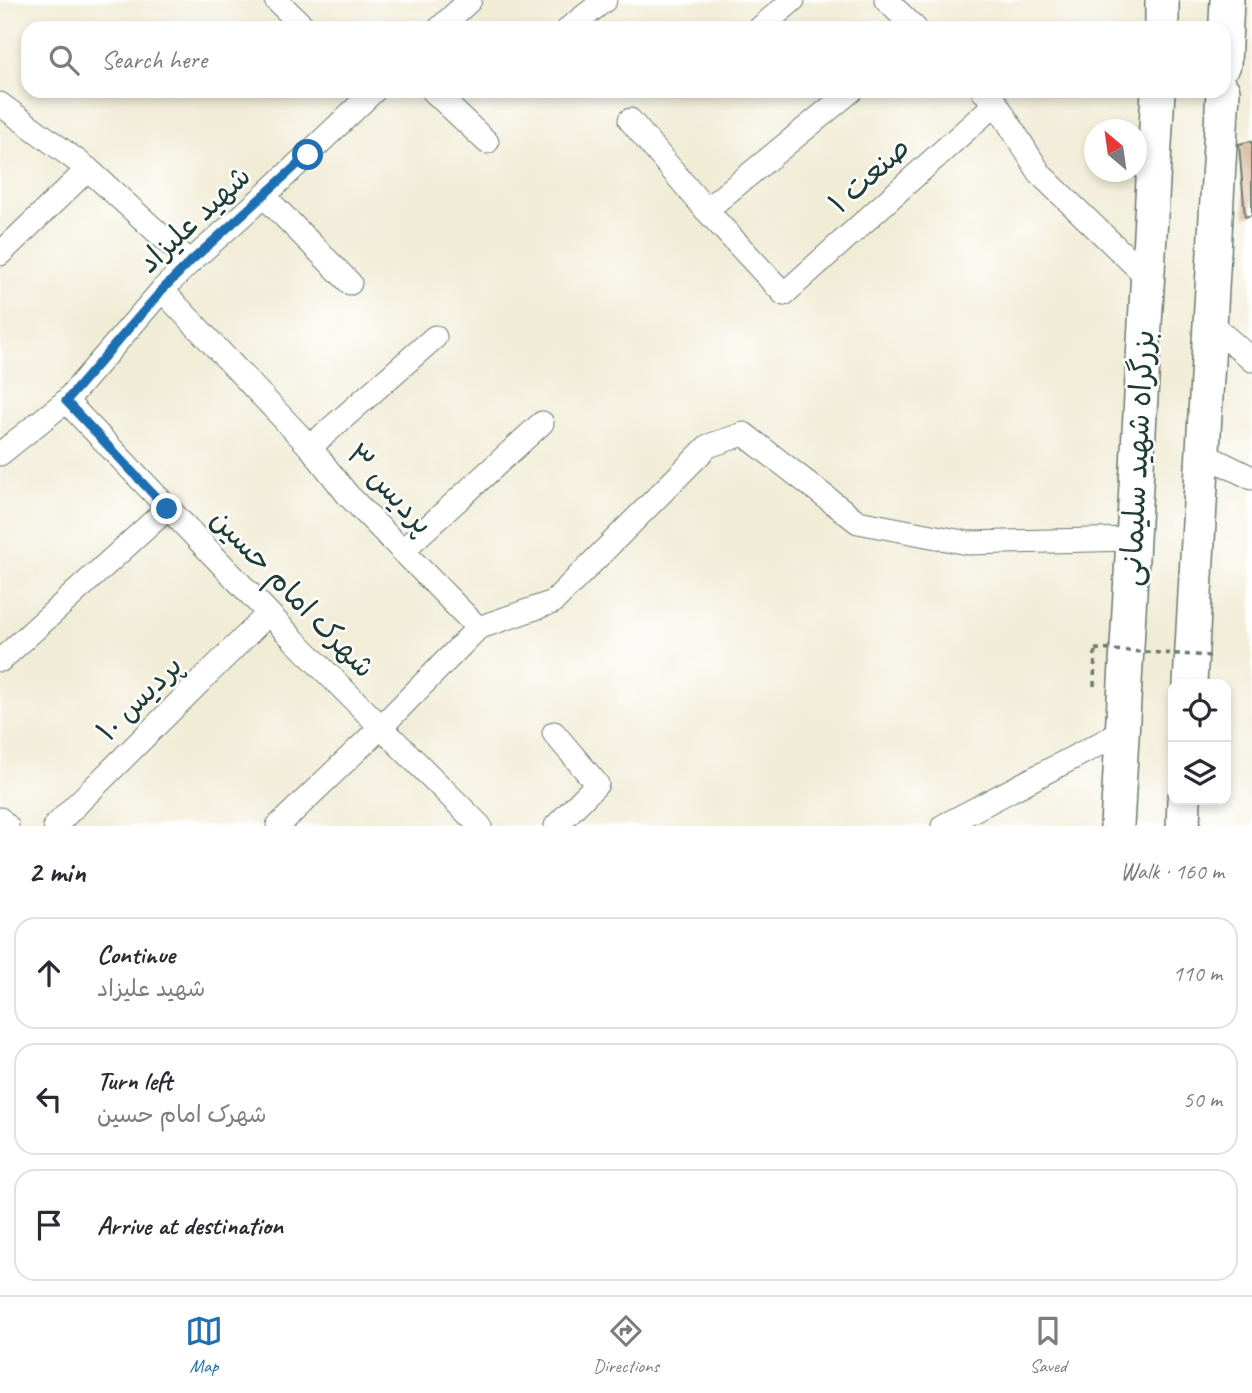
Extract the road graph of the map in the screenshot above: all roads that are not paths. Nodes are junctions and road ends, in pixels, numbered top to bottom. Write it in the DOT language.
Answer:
graph roads {
  1 [pos="276,0"];
  2 [pos="470,0"];
  3 [pos="605,0"];
  4 [pos="793,0"];
  5 [pos="886,0"];
  6 [pos="1227,0"];
  7 [pos="298,21"];
  8 [pos="448,21"];
  9 [pos="578,21"];
  10 [pos="768,21"];
  11 [pos="908,21"];
  12 [pos="1226,21"];
  13 [pos="366,98"];
  14 [pos="440,98"];
  15 [pos="842,98"];
  16 [pos="988,98"];
  17 [pos="990,98"];
  18 [pos="1158,98"];
  19 [pos="1223,98"];
  20 [pos="0,104"];
  21 [pos="630,120"];
  22 [pos="486,142"];
  23 [pos="88,169"];
  24 [pos="264,197"];
  25 [pos="706,210"];
  26 [pos="0,254"];
  27 [pos="190,262"];
  28 [pos="1147,277"];
  29 [pos="350,283"];
  30 [pos="162,290"];
  31 [pos="1210,323"];
  32 [pos="435,337"];
  33 [pos="1252,360"];
  34 [pos="66,401"];
  35 [pos="542,423"];
  36 [pos="310,447"];
  37 [pos="0,454"];
  38 [pos="1203,454"];
  39 [pos="1252,478"];
  40 [pos="167,509"];
  41 [pos="1133,539"];
  42 [pos="402,551"];
  43 [pos="268,614"];
  44 [pos="478,628"];
  45 [pos="2,660"];
  46 [pos="1190,679"];
  47 [pos="381,727"];
  48 [pos="1122,732"];
  49 [pos="554,733"];
  50 [pos="1184,805"];
  51 [pos="0,819"];
  52 [pos="7,826"];
  53 [pos="55,826"];
  54 [pos="278,826"];
  55 [pos="480,826"];
  56 [pos="556,826"];
  57 [pos="943,826"];
  58 [pos="1117,826"];
  59 [pos="1183,826"];
  1 -- 7 [label="street"];
  2 -- 8 [label="street"];
  3 -- 9 [label="street"];
  4 -- 10 [label="street"];
  5 -- 11 [label="street"];
  6 -- 12 [label="highway"];
  13 -- 24 [label="street, شهید علیزاد"];
  14 -- 22 [label="street"];
  15 -- 25 [label="street"];
  16 -- 25 [label="street, صنعت ۱"];
  17 -- 28 [label="street"];
  18 -- 28 [label="highway, بزرگراه شهید سلیمانی"];
  19 -- 31 [label="highway"];
  20 -- 23 [label="street"];
  21 -- 25 [label="street"];
  23 -- 26 [label="street"];
  23 -- 27 [label="street"];
  24 -- 27 [label="street, شهید علیزاد"];
  24 -- 29 [label="street"];
  27 -- 30 [label="street, شهید علیزاد"];
  28 -- 41 [label="highway, بزرگراه شهید سلیمانی"];
  30 -- 34 [label="street, شهید علیزاد"];
  30 -- 36 [label="street, پردیس ۳"];
  31 -- 33 [label="street"];
  31 -- 38 [label="highway"];
  32 -- 36 [label="street"];
  34 -- 37 [label="street, شهید علیزاد"];
  34 -- 40 [label="street, شهرک امام حسین"];
  35 -- 42 [label="street"];
  36 -- 42 [label="street, پردیس ۳"];
  38 -- 39 [label="street"];
  38 -- 46 [label="highway"];
  40 -- 43 [label="street, شهرک امام حسین"];
  40 -- 45 [label="street"];
  41 -- 44 [label="street"];
  41 -- 48 [label="highway, بزرگراه شهید سلیمانی"];
  42 -- 44 [label="street, پردیس ۳"];
  43 -- 47 [label="street, شهرک امام حسین"];
  43 -- 53 [label="street, پردیس ۱۰"];
  44 -- 47 [label="street"];
  47 -- 54 [label="street"];
  47 -- 55 [label="street, شهرک امام حسین"];
  48 -- 57 [label="street"];
  48 -- 58 [label="highway, بزرگراه شهید سلیمانی"];
  49 -- 56 [label="street"];
  50 -- 59 [label="highway"];
  51 -- 52 [label="street"];
}
